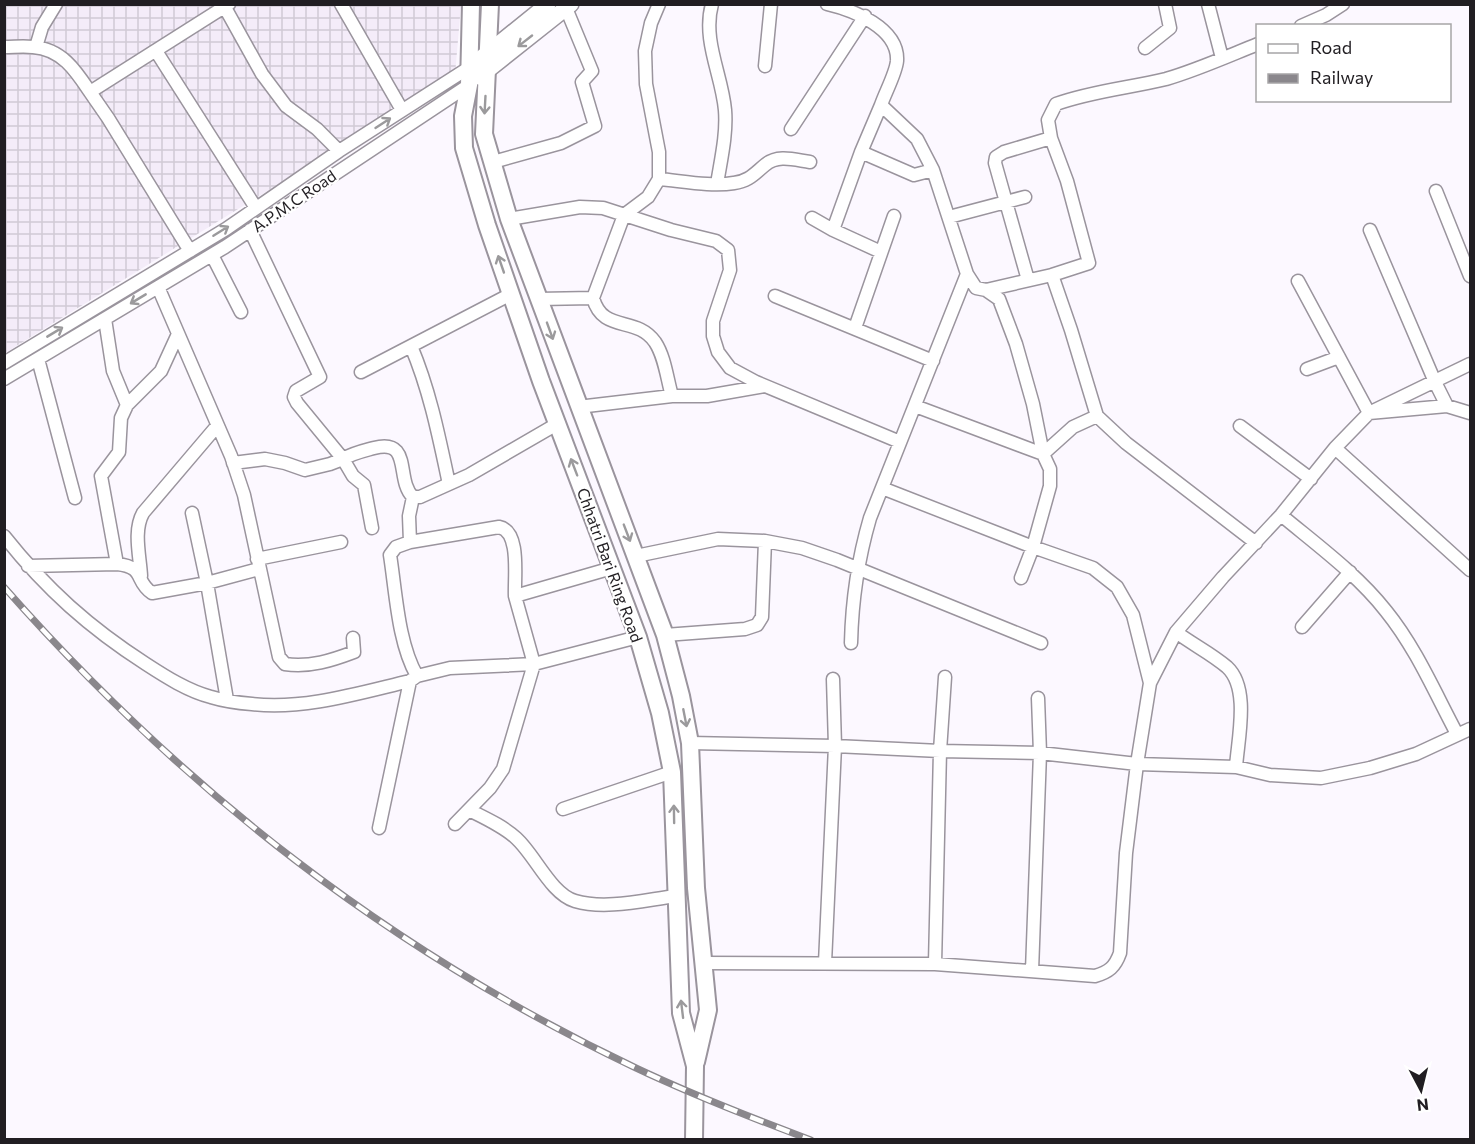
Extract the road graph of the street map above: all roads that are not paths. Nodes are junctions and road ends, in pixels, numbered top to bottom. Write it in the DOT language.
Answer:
graph roads {
  1 [pos="56,4"];
  2 [pos="341,4"];
  3 [pos="471,4"];
  4 [pos="490,4"];
  5 [pos="548,4"];
  6 [pos="659,4"];
  7 [pos="712,4"];
  8 [pos="771,4"];
  9 [pos="827,4"];
  10 [pos="1165,4"];
  11 [pos="1208,4"];
  12 [pos="1343,4"];
  13 [pos="225,5"];
  14 [pos="569,6"];
  15 [pos="865,16"];
  16 [pos="1305,24"];
  17 [pos="1256,44"];
  18 [pos="4,46"];
  19 [pos="36,46"];
  20 [pos="1145,48"];
  21 [pos="156,51"];
  22 [pos="487,53"];
  23 [pos="1222,58"];
  24 [pos="765,66"];
  25 [pos="470,67"];
  26 [pos="487,71"];
  27 [pos="469,85"];
  28 [pos="90,92"];
  29 [pos="881,105"];
  30 [pos="402,110"];
  31 [pos="791,129"];
  32 [pos="1051,138"];
  33 [pos="339,151"];
  34 [pos="861,152"];
  35 [pos="493,162"];
  36 [pos="810,162"];
  37 [pos="933,170"];
  38 [pos="659,179"];
  39 [pos="717,184"];
  40 [pos="1436,191"];
  41 [pos="1025,197"];
  42 [pos="1005,202"];
  43 [pos="256,208"];
  44 [pos="624,214"];
  45 [pos="894,216"];
  46 [pos="949,217"];
  47 [pos="812,218"];
  48 [pos="509,219"];
  49 [pos="250,230"];
  50 [pos="833,230"];
  51 [pos="1370,230"];
  52 [pos="190,251"];
  53 [pos="881,252"];
  54 [pos="212,255"];
  55 [pos="967,274"];
  56 [pos="1052,274"];
  57 [pos="1470,276"];
  58 [pos="1028,280"];
  59 [pos="1298,280"];
  60 [pos="158,287"];
  61 [pos="986,290"];
  62 [pos="511,294"];
  63 [pos="775,296"];
  64 [pos="593,298"];
  65 [pos="538,299"];
  66 [pos="241,312"];
  67 [pos="105,319"];
  68 [pos="855,328"];
  69 [pos="178,334"];
  70 [pos="411,346"];
  71 [pos="1339,357"];
  72 [pos="38,359"];
  73 [pos="933,361"];
  74 [pos="4,363"];
  75 [pos="1470,364"];
  76 [pos="1307,369"];
  77 [pos="361,372"];
  78 [pos="4,379"];
  79 [pos="1436,382"];
  80 [pos="766,386"];
  81 [pos="672,396"];
  82 [pos="127,405"];
  83 [pos="1447,405"];
  84 [pos="915,406"];
  85 [pos="578,407"];
  86 [pos="1369,413"];
  87 [pos="1470,413"];
  88 [pos="1097,416"];
  89 [pos="557,424"];
  90 [pos="217,426"];
  91 [pos="1240,426"];
  92 [pos="900,442"];
  93 [pos="1335,448"];
  94 [pos="1043,454"];
  95 [pos="343,459"];
  96 [pos="233,463"];
  97 [pos="1311,479"];
  98 [pos="449,484"];
  99 [pos="882,488"];
  100 [pos="413,497"];
  101 [pos="75,498"];
  102 [pos="192,513"];
  103 [pos="1281,515"];
  104 [pos="372,528"];
  105 [pos="4,536"];
  106 [pos="765,541"];
  107 [pos="341,542"];
  108 [pos="410,542"];
  109 [pos="1256,543"];
  110 [pos="1033,547"];
  111 [pos="636,556"];
  112 [pos="117,564"];
  113 [pos="258,564"];
  114 [pos="28,566"];
  115 [pos="612,568"];
  116 [pos="859,569"];
  117 [pos="1470,570"];
  118 [pos="1350,572"];
  119 [pos="1021,578"];
  120 [pos="142,580"];
  121 [pos="207,583"];
  122 [pos="515,596"];
  123 [pos="1302,627"];
  124 [pos="1176,632"];
  125 [pos="665,635"];
  126 [pos="638,637"];
  127 [pos="353,638"];
  128 [pos="851,643"];
  129 [pos="1041,643"];
  130 [pos="534,664"];
  131 [pos="945,677"];
  132 [pos="413,679"];
  133 [pos="833,679"];
  134 [pos="1150,683"];
  135 [pos="1038,698"];
  136 [pos="227,700"];
  137 [pos="1470,729"];
  138 [pos="1457,734"];
  139 [pos="690,743"];
  140 [pos="835,746"];
  141 [pos="940,752"];
  142 [pos="1040,753"];
  143 [pos="1137,764"];
  144 [pos="1236,767"];
  145 [pos="672,772"];
  146 [pos="563,809"];
  147 [pos="469,810"];
  148 [pos="455,824"];
  149 [pos="379,828"];
  150 [pos="676,896"];
  151 [pos="703,963"];
  152 [pos="825,963"];
  153 [pos="935,964"];
  154 [pos="1032,971"];
  155 [pos="695,1066"];
  156 [pos="694,1140"];
  1 -- 19 [label="street"];
  2 -- 30 [label="street"];
  3 -- 25 [label="main road, Chhatri Bari Ring Road"];
  4 -- 22 [label="main road"];
  5 -- 22 [label="street, A.P.M.C Road"];
  6 -- 38 [label="street"];
  7 -- 39 [label="street"];
  8 -- 24 [label="street"];
  9 -- 15 [label="street"];
  10 -- 20 [label="street"];
  11 -- 23 [label="street"];
  12 -- 16 [label="street"];
  13 -- 21 [label="street"];
  13 -- 33 [label="street"];
  14 -- 26 [label="street, A.P.M.C Road, one-way"];
  14 -- 35 [label="street"];
  15 -- 29 [label="street"];
  15 -- 31 [label="street"];
  17 -- 23 [label="street"];
  18 -- 19 [label="street"];
  19 -- 28 [label="street"];
  21 -- 28 [label="street"];
  21 -- 43 [label="street"];
  22 -- 25 [label="street, A.P.M.C Road"];
  22 -- 26 [label="main road"];
  23 -- 32 [label="street"];
  25 -- 27 [label="main road, Chhatri Bari Ring Road"];
  25 -- 30 [label="street, A.P.M.C Road"];
  26 -- 27 [label="street, A.P.M.C Road"];
  26 -- 35 [label="main road, one-way"];
  27 -- 49 [label="street, A.P.M.C Road"];
  62 -- 27 [label="main road, Chhatri Bari Ring Road, one-way"];
  28 -- 52 [label="street"];
  29 -- 34 [label="street"];
  29 -- 37 [label="street"];
  33 -- 30 [label="street, A.P.M.C Road, one-way"];
  32 -- 42 [label="street"];
  32 -- 56 [label="street"];
  33 -- 43 [label="street, A.P.M.C Road"];
  34 -- 37 [label="street"];
  34 -- 50 [label="street"];
  35 -- 48 [label="main road"];
  36 -- 39 [label="street"];
  37 -- 46 [label="street"];
  38 -- 39 [label="street"];
  38 -- 44 [label="street"];
  40 -- 57 [label="street"];
  41 -- 42 [label="street"];
  42 -- 46 [label="street"];
  42 -- 58 [label="street"];
  52 -- 43 [label="street, A.P.M.C Road, one-way"];
  44 -- 48 [label="street"];
  44 -- 64 [label="street"];
  44 -- 80 [label="street"];
  45 -- 53 [label="street"];
  46 -- 55 [label="street"];
  47 -- 50 [label="street"];
  48 -- 65 [label="main road"];
  49 -- 54 [label="street, A.P.M.C Road"];
  49 -- 95 [label="street"];
  50 -- 53 [label="street"];
  51 -- 79 [label="street"];
  74 -- 52 [label="street, A.P.M.C Road, one-way"];
  53 -- 68 [label="street"];
  54 -- 60 [label="street, A.P.M.C Road"];
  54 -- 66 [label="street"];
  55 -- 61 [label="street"];
  55 -- 73 [label="street"];
  56 -- 58 [label="street"];
  56 -- 88 [label="street"];
  58 -- 61 [label="street"];
  59 -- 71 [label="street"];
  60 -- 67 [label="street, A.P.M.C Road, one-way"];
  60 -- 69 [label="street"];
  61 -- 94 [label="street"];
  62 -- 70 [label="street"];
  62 -- 89 [label="main road, Chhatri Bari Ring Road"];
  63 -- 68 [label="street"];
  64 -- 65 [label="street"];
  64 -- 81 [label="street"];
  65 -- 85 [label="main road, one-way"];
  67 -- 72 [label="street, A.P.M.C Road"];
  67 -- 82 [label="street"];
  68 -- 73 [label="street"];
  69 -- 82 [label="street"];
  69 -- 90 [label="street"];
  70 -- 77 [label="street"];
  70 -- 98 [label="street"];
  71 -- 76 [label="street"];
  71 -- 86 [label="street"];
  72 -- 78 [label="street, A.P.M.C Road"];
  72 -- 101 [label="street"];
  73 -- 84 [label="street"];
  75 -- 79 [label="street"];
  79 -- 83 [label="street"];
  79 -- 86 [label="street"];
  80 -- 81 [label="street"];
  80 -- 92 [label="street"];
  81 -- 85 [label="street"];
  82 -- 112 [label="street"];
  83 -- 86 [label="street"];
  83 -- 87 [label="street"];
  84 -- 92 [label="street"];
  84 -- 94 [label="street"];
  85 -- 111 [label="main road, one-way"];
  86 -- 93 [label="street"];
  88 -- 94 [label="street"];
  88 -- 109 [label="street"];
  89 -- 98 [label="street"];
  115 -- 89 [label="main road, Chhatri Bari Ring Road, one-way"];
  90 -- 96 [label="street"];
  90 -- 120 [label="street"];
  91 -- 97 [label="street"];
  92 -- 99 [label="street"];
  93 -- 97 [label="street"];
  93 -- 117 [label="street"];
  94 -- 110 [label="street"];
  95 -- 96 [label="street"];
  95 -- 100 [label="street"];
  95 -- 104 [label="street"];
  96 -- 113 [label="street"];
  97 -- 103 [label="street"];
  98 -- 100 [label="street"];
  99 -- 110 [label="street"];
  99 -- 116 [label="street"];
  100 -- 108 [label="street"];
  102 -- 121 [label="street"];
  103 -- 109 [label="street"];
  103 -- 118 [label="street"];
  105 -- 114 [label="street"];
  106 -- 111 [label="street"];
  106 -- 116 [label="street"];
  106 -- 125 [label="street"];
  107 -- 113 [label="street"];
  108 -- 122 [label="street"];
  108 -- 132 [label="street"];
  109 -- 124 [label="street"];
  110 -- 119 [label="street"];
  110 -- 134 [label="street"];
  111 -- 125 [label="main road"];
  112 -- 114 [label="street"];
  112 -- 120 [label="street"];
  113 -- 121 [label="street"];
  113 -- 127 [label="street"];
  114 -- 136 [label="street"];
  115 -- 122 [label="street"];
  115 -- 126 [label="main road, Chhatri Bari Ring Road"];
  116 -- 128 [label="street"];
  116 -- 129 [label="street"];
  118 -- 123 [label="street"];
  118 -- 138 [label="street"];
  120 -- 121 [label="street"];
  121 -- 136 [label="street"];
  122 -- 130 [label="street"];
  124 -- 134 [label="street"];
  124 -- 144 [label="street"];
  125 -- 139 [label="main road, one-way"];
  126 -- 130 [label="street"];
  126 -- 145 [label="main road, Chhatri Bari Ring Road"];
  130 -- 132 [label="street"];
  130 -- 147 [label="street"];
  131 -- 141 [label="street"];
  132 -- 136 [label="street"];
  132 -- 149 [label="street"];
  133 -- 140 [label="street"];
  134 -- 143 [label="street"];
  135 -- 142 [label="street"];
  137 -- 138 [label="street"];
  138 -- 144 [label="street"];
  139 -- 140 [label="street"];
  139 -- 151 [label="main road"];
  140 -- 141 [label="street"];
  140 -- 152 [label="street"];
  141 -- 142 [label="street"];
  141 -- 153 [label="street"];
  142 -- 143 [label="street"];
  142 -- 154 [label="street"];
  143 -- 144 [label="street"];
  143 -- 154 [label="street"];
  145 -- 146 [label="street"];
  150 -- 145 [label="main road, Chhatri Bari Ring Road, one-way"];
  147 -- 148 [label="street"];
  147 -- 150 [label="street"];
  155 -- 150 [label="main road, Chhatri Bari Ring Road, one-way"];
  151 -- 152 [label="street"];
  151 -- 155 [label="main road"];
  152 -- 153 [label="street"];
  153 -- 154 [label="street"];
  155 -- 156 [label="main road, Chhatri Bari Ring Road"];
}
